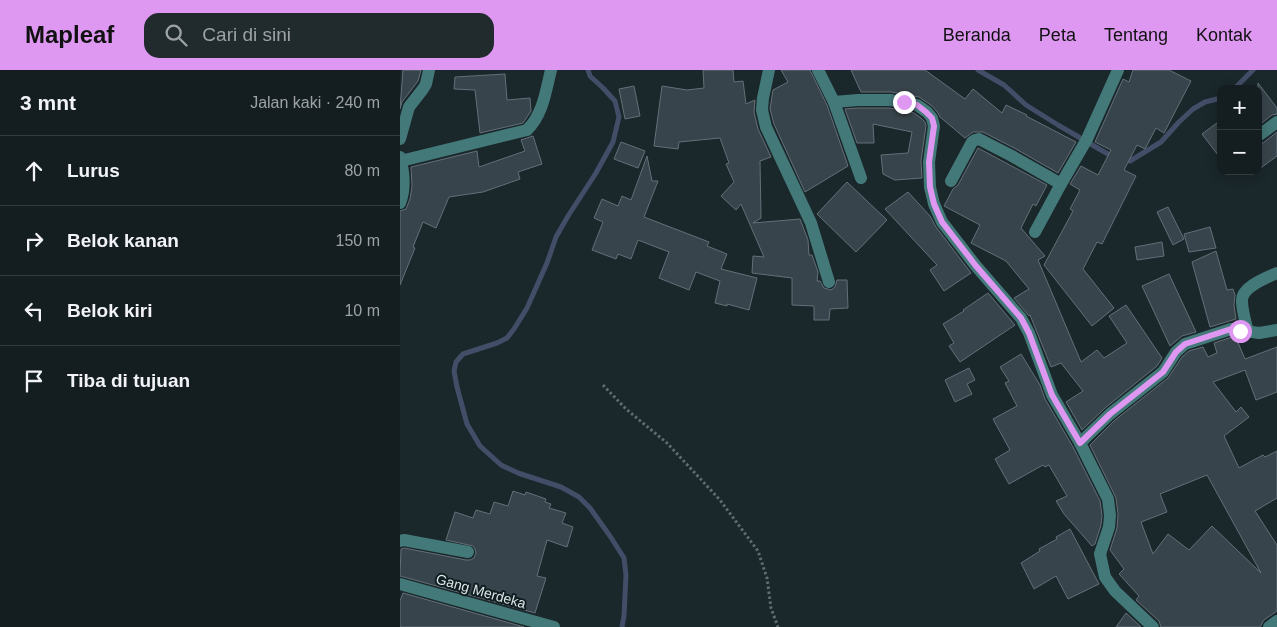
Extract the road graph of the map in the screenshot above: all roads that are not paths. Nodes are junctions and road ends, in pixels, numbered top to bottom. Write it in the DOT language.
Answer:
graph roads {
  1 [pos="429,70"];
  2 [pos="551,70"];
  3 [pos="770,70"];
  4 [pos="818,70"];
  5 [pos="1117,70"];
  6 [pos="834,102"];
  7 [pos="1277,122"];
  8 [pos="1262,133"];
  9 [pos="400,139"];
  10 [pos="400,159"];
  11 [pos="860,178"];
  12 [pos="951,181"];
  13 [pos="1060,184"];
  14 [pos="401,199"];
  15 [pos="1035,232"];
  16 [pos="1277,273"];
  17 [pos="829,282"];
  18 [pos="1277,330"];
  19 [pos="1248,332"];
  20 [pos="1080,443"];
  21 [pos="400,541"];
  22 [pos="468,552"];
  23 [pos="400,584"];
  24 [pos="1277,621"];
  25 [pos="554,627"];
  26 [pos="1153,627"];
  27 [pos="1269,627"];
  1 -- 9 [label="street"];
  2 -- 10 [label="street"];
  3 -- 17 [label="street"];
  4 -- 6 [label="street"];
  5 -- 13 [label="street"];
  6 -- 11 [label="street"];
  6 -- 20 [label="street"];
  7 -- 8 [label="street"];
  10 -- 14 [label="street"];
  12 -- 13 [label="street"];
  13 -- 15 [label="street"];
  16 -- 19 [label="street"];
  18 -- 19 [label="street"];
  19 -- 20 [label="street"];
  20 -- 26 [label="street"];
  21 -- 22 [label="street"];
  23 -- 25 [label="street, Gang Merdeka"];
  24 -- 27 [label="street"];
}
